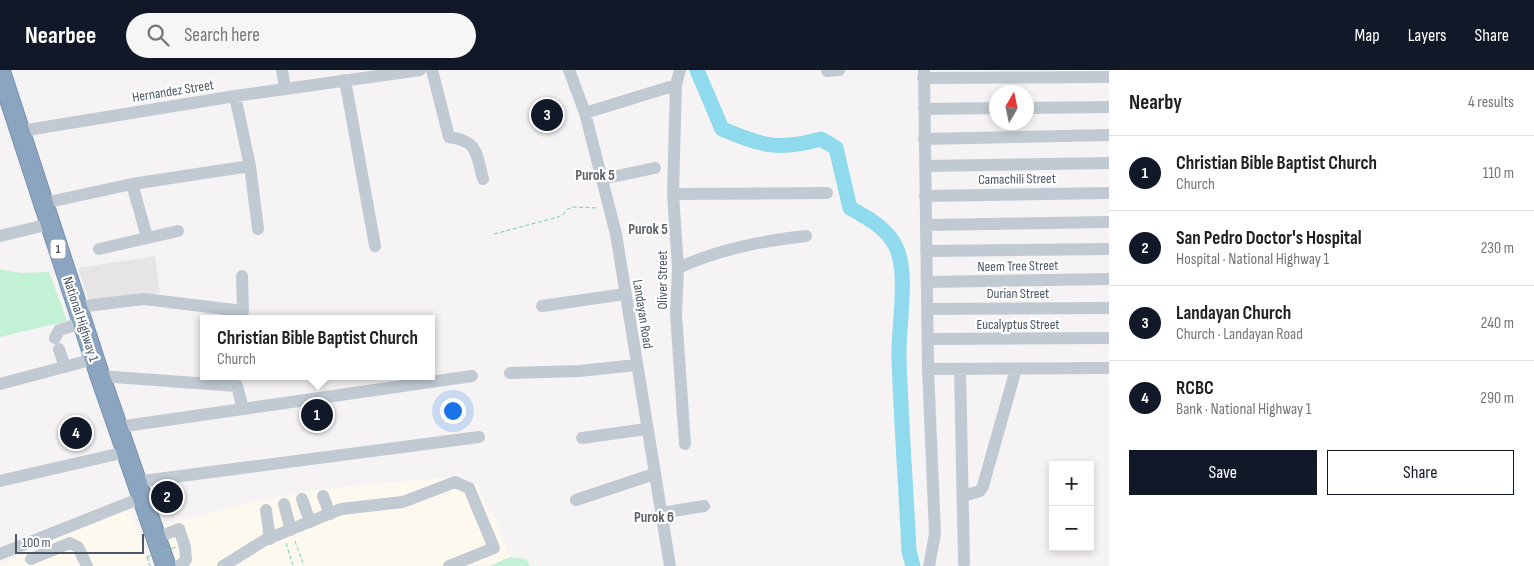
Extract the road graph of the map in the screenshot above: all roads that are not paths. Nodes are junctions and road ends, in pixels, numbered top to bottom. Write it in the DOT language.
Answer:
graph roads {
  1 [pos="0,70"];
  2 [pos="282,70"];
  3 [pos="420,70"];
  4 [pos="432,70"];
  5 [pos="569,70"];
  6 [pos="680,70"];
  7 [pos="923,74"];
  8 [pos="1109,77"];
  9 [pos="345,80"];
  10 [pos="676,85"];
  11 [pos="285,88"];
  12 [pos="235,96"];
  13 [pos="1109,107"];
  14 [pos="989,108"];
  15 [pos="1034,108"];
  16 [pos="924,109"];
  17 [pos="585,113"];
  18 [pos="21,131"];
  19 [pos="1109,135"];
  20 [pos="924,139"];
  21 [pos="1109,163"];
  22 [pos="250,166"];
  23 [pos="925,166"];
  24 [pos="655,168"];
  25 [pos="483,179"];
  26 [pos="602,179"];
  27 [pos="132,184"];
  28 [pos="827,193"];
  29 [pos="1109,193"];
  30 [pos="673,194"];
  31 [pos="925,196"];
  32 [pos="44,203"];
  33 [pos="1109,222"];
  34 [pos="50,224"];
  35 [pos="926,225"];
  36 [pos="258,229"];
  37 [pos="178,231"];
  38 [pos="0,236"];
  39 [pos="806,236"];
  40 [pos="147,238"];
  41 [pos="375,246"];
  42 [pos="99,249"];
  43 [pos="1109,249"];
  44 [pos="926,251"];
  45 [pos="678,268"];
  46 [pos="242,276"];
  47 [pos="1109,279"];
  48 [pos="927,282"];
  49 [pos="625,294"];
  50 [pos="542,306"];
  51 [pos="1109,308"];
  52 [pos="927,309"];
  53 [pos="80,315"];
  54 [pos="1109,338"];
  55 [pos="928,339"];
  56 [pos="636,364"];
  57 [pos="64,367"];
  58 [pos="97,367"];
  59 [pos="1109,368"];
  60 [pos="928,369"];
  61 [pos="960,369"];
  62 [pos="1016,369"];
  63 [pos="510,372"];
  64 [pos="472,376"];
  65 [pos="0,384"];
  66 [pos="243,409"];
  67 [pos="118,426"];
  68 [pos="646,428"];
  69 [pos="479,437"];
  70 [pos="582,438"];
  71 [pos="685,444"];
  72 [pos="126,452"];
  73 [pos="654,474"];
  74 [pos="0,481"];
  75 [pos="138,490"];
  76 [pos="323,496"];
  77 [pos="963,496"];
  78 [pos="302,499"];
  79 [pos="576,500"];
  80 [pos="284,504"];
  81 [pos="704,506"];
  82 [pos="266,510"];
  83 [pos="660,513"];
  84 [pos="330,514"];
  85 [pos="310,522"];
  86 [pos="281,534"];
  87 [pos="156,538"];
  88 [pos="0,554"];
  89 [pos="31,559"];
  90 [pos="964,563"];
  91 [pos="87,566"];
  92 [pos="166,566"];
  93 [pos="179,566"];
  94 [pos="223,566"];
  95 [pos="449,566"];
  96 [pos="670,566"];
  97 [pos="929,566"];
  1 -- 18 [label="highway, National Highway 1 / 1"];
  2 -- 11 [label="street"];
  3 -- 9 [label="street, Hernandez Street"];
  4 -- 25 [label="street"];
  5 -- 17 [label="street, Landayan Road"];
  6 -- 10 [label="street, Oliver Street"];
  7 -- 8 [label="street"];
  7 -- 16 [label="street"];
  9 -- 11 [label="street, Hernandez Street"];
  9 -- 41 [label="street"];
  10 -- 17 [label="street"];
  10 -- 30 [label="street, Oliver Street"];
  11 -- 12 [label="street, Hernandez Street"];
  12 -- 18 [label="street, Hernandez Street"];
  12 -- 22 [label="street"];
  13 -- 15 [label="street"];
  14 -- 16 [label="street"];
  16 -- 20 [label="street"];
  17 -- 26 [label="street, Landayan Road"];
  18 -- 32 [label="highway, National Highway 1 / 1"];
  19 -- 20 [label="street"];
  20 -- 23 [label="street"];
  21 -- 23 [label="street"];
  22 -- 27 [label="street"];
  22 -- 36 [label="street"];
  23 -- 31 [label="street"];
  24 -- 26 [label="street"];
  26 -- 49 [label="street, Landayan Road"];
  27 -- 32 [label="street"];
  27 -- 40 [label="street"];
  28 -- 30 [label="street"];
  29 -- 31 [label="street, Camachili Street"];
  30 -- 45 [label="street, Oliver Street"];
  31 -- 35 [label="street"];
  32 -- 34 [label="highway, National Highway 1 / 1"];
  33 -- 35 [label="street"];
  34 -- 38 [label="street"];
  34 -- 53 [label="highway, National Highway 1 / 1"];
  35 -- 44 [label="street"];
  37 -- 40 [label="street"];
  39 -- 45 [label="street"];
  40 -- 42 [label="street"];
  43 -- 44 [label="street"];
  44 -- 48 [label="street"];
  45 -- 71 [label="street, Oliver Street"];
  46 -- 53 [label="street"];
  47 -- 48 [label="street, Neem Tree Street"];
  48 -- 52 [label="street"];
  49 -- 50 [label="street"];
  49 -- 56 [label="street, Landayan Road"];
  51 -- 52 [label="street, Durian Street"];
  52 -- 55 [label="street"];
  53 -- 57 [label="street"];
  53 -- 58 [label="highway, National Highway 1 / 1"];
  54 -- 55 [label="street, Eucalyptus Street"];
  55 -- 60 [label="street"];
  56 -- 63 [label="street"];
  56 -- 68 [label="street, Landayan Road"];
  57 -- 58 [label="street"];
  57 -- 65 [label="street"];
  58 -- 66 [label="street"];
  58 -- 67 [label="highway, National Highway 1 / 1"];
  59 -- 62 [label="street"];
  60 -- 61 [label="street"];
  60 -- 97 [label="street"];
  61 -- 62 [label="street"];
  61 -- 77 [label="street"];
  62 -- 77 [label="street"];
  64 -- 66 [label="street"];
  66 -- 67 [label="street"];
  67 -- 72 [label="highway, National Highway 1 / 1"];
  68 -- 70 [label="street"];
  68 -- 73 [label="street, Landayan Road"];
  69 -- 75 [label="street"];
  72 -- 74 [label="street"];
  72 -- 75 [label="highway, National Highway 1 / 1"];
  73 -- 79 [label="street"];
  73 -- 83 [label="street, Landayan Road"];
  75 -- 87 [label="highway, National Highway 1 / 1"];
  75 -- 88 [label="street"];
  76 -- 84 [label="street"];
  77 -- 90 [label="street"];
  78 -- 85 [label="street"];
  80 -- 86 [label="street"];
  81 -- 83 [label="street"];
  82 -- 86 [label="street"];
  83 -- 96 [label="street, Landayan Road"];
  84 -- 85 [label="street"];
  84 -- 95 [label="street"];
  85 -- 86 [label="street"];
  86 -- 94 [label="street"];
  87 -- 92 [label="highway, National Highway 1 / 1"];
  87 -- 93 [label="street"];
  89 -- 91 [label="street"];
}
